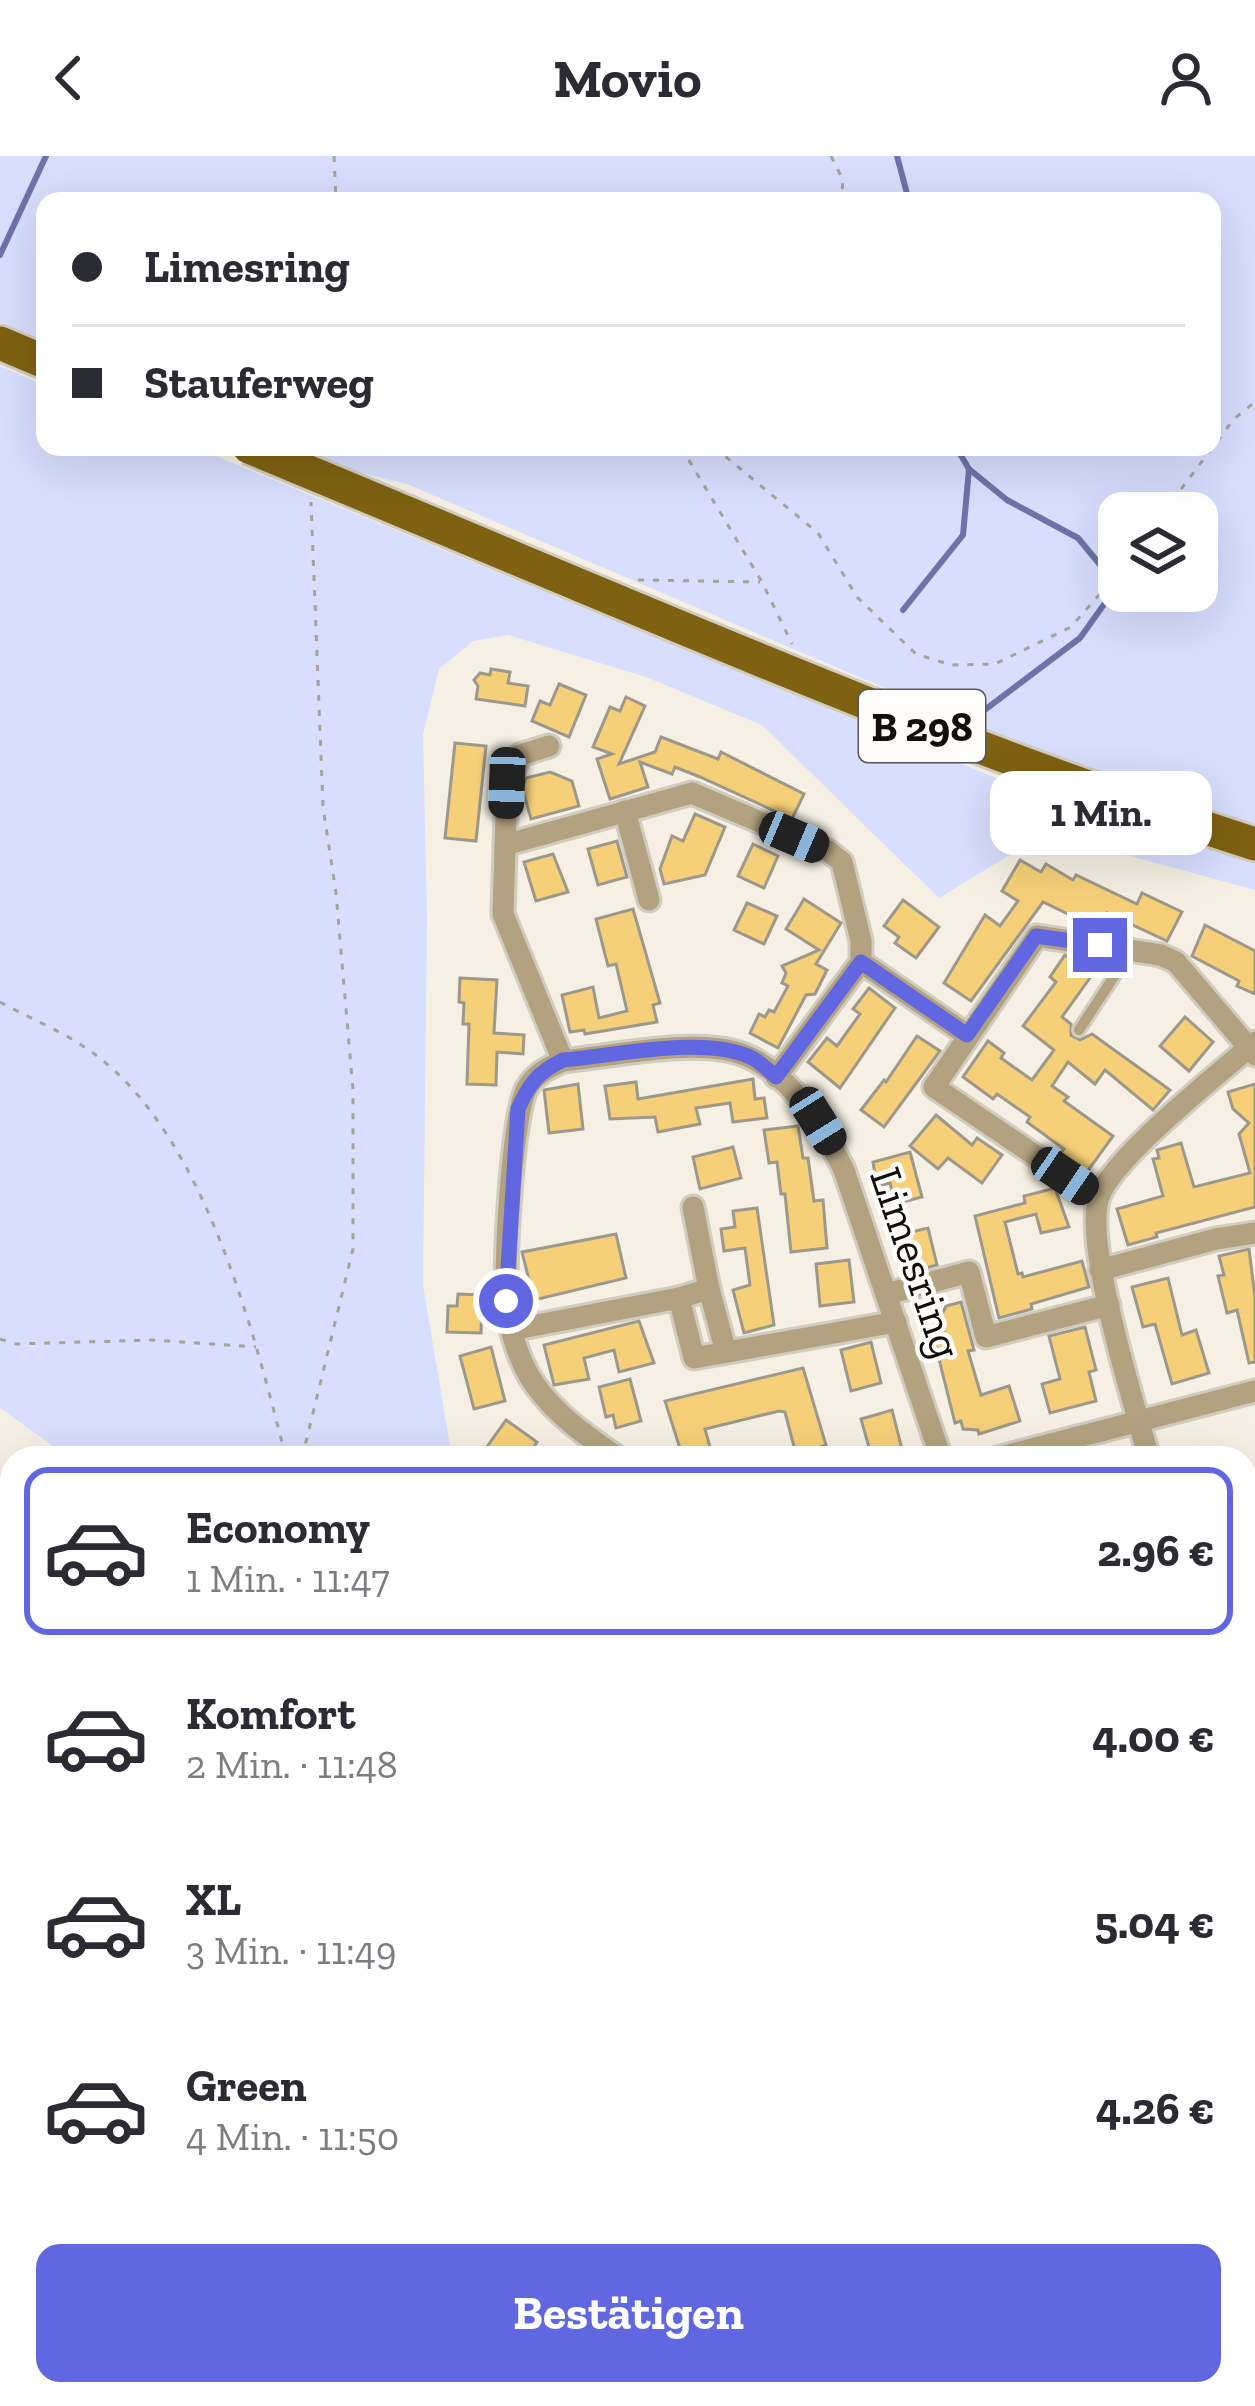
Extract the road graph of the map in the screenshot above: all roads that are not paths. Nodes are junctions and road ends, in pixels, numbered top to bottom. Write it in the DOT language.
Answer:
graph roads {
  1 [pos="0,343"];
  2 [pos="36,358"];
  3 [pos="271,456"];
  4 [pos="549,746"];
  5 [pos="625,811"];
  6 [pos="1255,844"];
  7 [pos="505,845"];
  8 [pos="649,900"];
  9 [pos="1132,950"];
  10 [pos="861,962"];
  11 [pos="1079,1030"];
  12 [pos="967,1035"];
  13 [pos="1253,1048"];
  14 [pos="563,1060"];
  15 [pos="776,1077"];
  16 [pos="1098,1198"];
  17 [pos="693,1207"];
  18 [pos="1255,1233"];
  19 [pos="1100,1270"];
  20 [pos="709,1288"];
  21 [pos="886,1294"];
  22 [pos="679,1298"];
  23 [pos="1109,1305"];
  24 [pos="896,1322"];
  25 [pos="511,1330"];
  26 [pos="725,1352"];
  27 [pos="1255,1391"];
  28 [pos="1138,1419"];
  29 [pos="601,1446"];
  30 [pos="937,1446"];
  31 [pos="1040,1446"];
  32 [pos="1146,1446"];
  1 -- 2 [label="main road"];
  3 -- 6 [label="main road, B 298, bridge"];
  4 -- 7 [label="street"];
  5 -- 7 [label="street"];
  5 -- 8 [label="street"];
  5 -- 10 [label="street"];
  7 -- 14 [label="street"];
  9 -- 11 [label="lane"];
  9 -- 12 [label="street"];
  9 -- 13 [label="street"];
  10 -- 12 [label="street"];
  10 -- 15 [label="street"];
  12 -- 16 [label="street"];
  13 -- 16 [label="street"];
  14 -- 15 [label="street, Limesring"];
  14 -- 25 [label="street"];
  15 -- 21 [label="street, Limesring"];
  16 -- 19 [label="street"];
  17 -- 20 [label="street"];
  18 -- 19 [label="street"];
  19 -- 23 [label="street"];
  20 -- 22 [label="street"];
  20 -- 26 [label="street"];
  21 -- 23 [label="street"];
  21 -- 24 [label="street, Limesring"];
  22 -- 25 [label="street"];
  22 -- 26 [label="street"];
  23 -- 28 [label="street"];
  24 -- 26 [label="street"];
  24 -- 30 [label="street, Limesring"];
  25 -- 29 [label="street"];
  27 -- 28 [label="street"];
  28 -- 31 [label="street"];
  28 -- 32 [label="street"];
}
